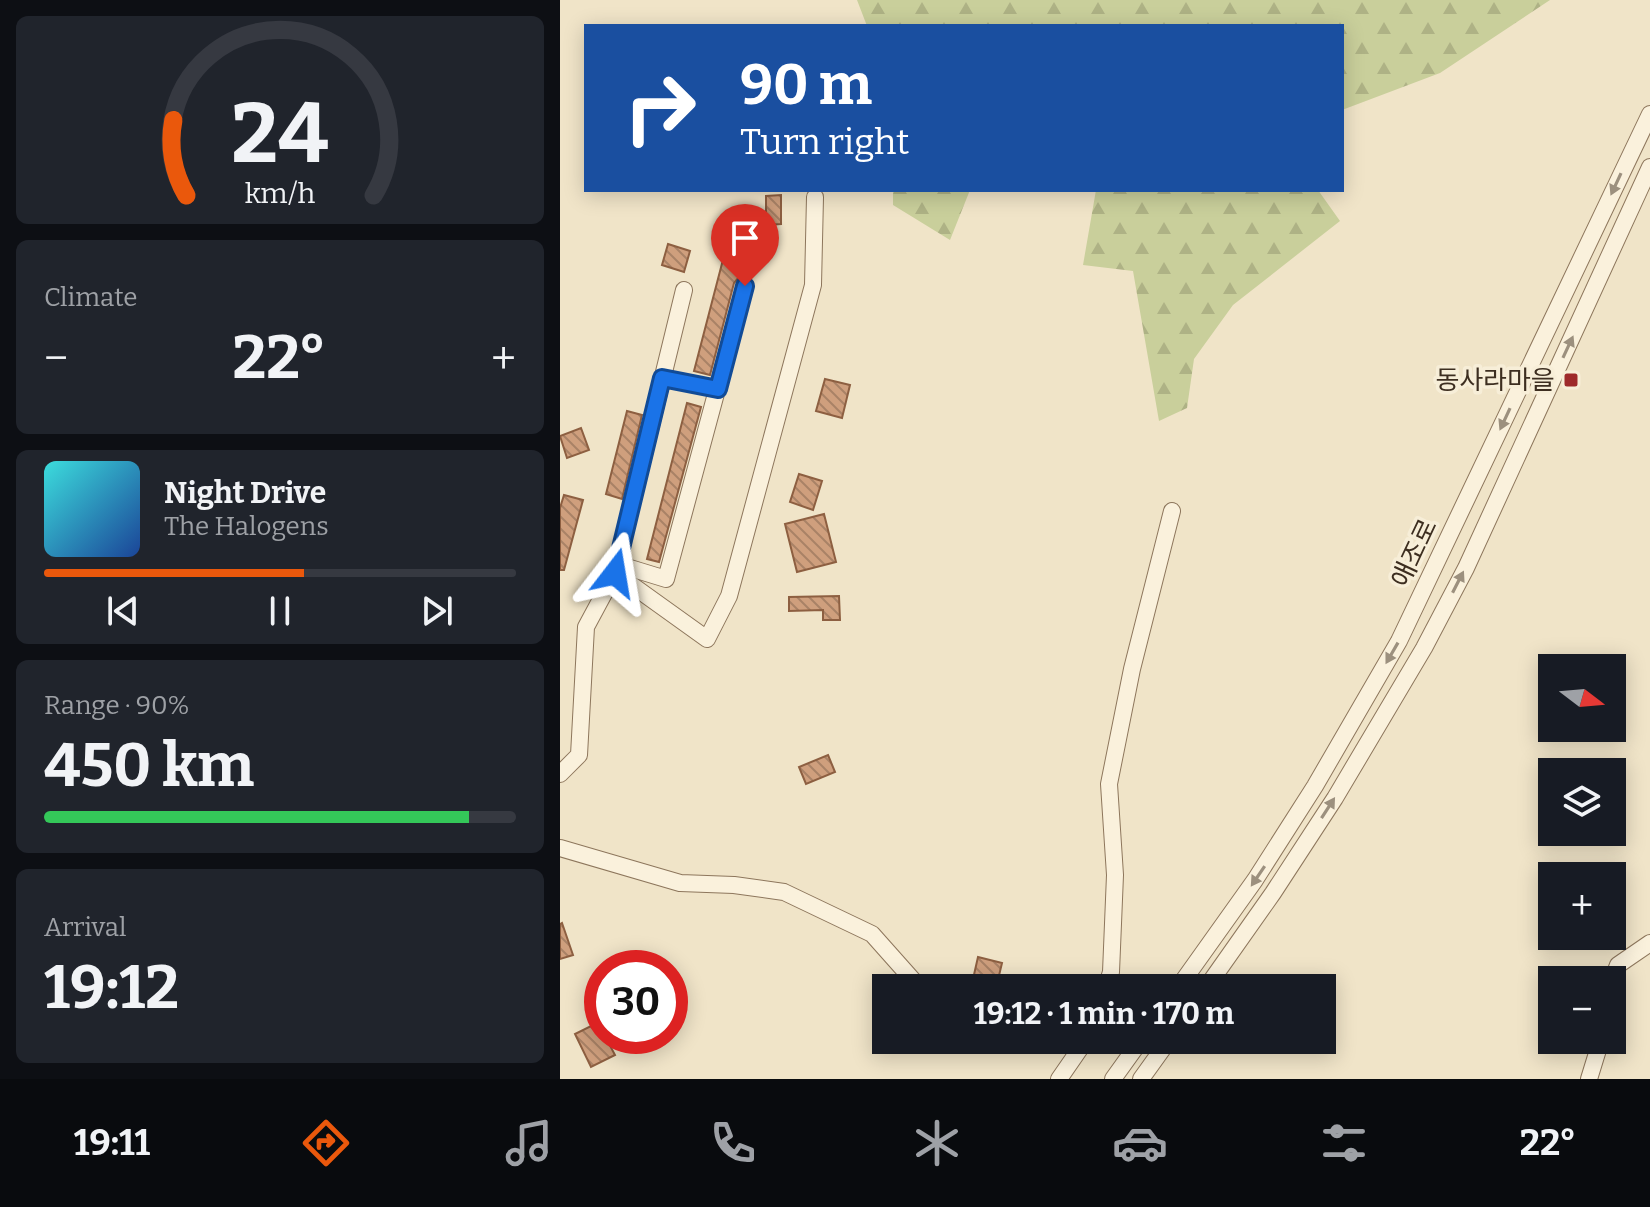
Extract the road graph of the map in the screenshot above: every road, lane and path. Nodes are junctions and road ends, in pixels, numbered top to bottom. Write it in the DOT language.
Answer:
graph roads {
  1 [pos="1650,114"];
  2 [pos="1650,167"];
  3 [pos="815,197"];
  4 [pos="745,286"];
  5 [pos="684,290"];
  6 [pos="662,378"];
  7 [pos="718,389"];
  8 [pos="1172,511"];
  9 [pos="616,568"];
  10 [pos="560,774"];
  11 [pos="560,848"];
  12 [pos="1650,943"];
  13 [pos="1618,966"];
  14 [pos="908,974"];
  15 [pos="1110,974"];
  16 [pos="1188,974"];
  17 [pos="1216,974"];
  18 [pos="1076,1054"];
  19 [pos="1131,1054"];
  20 [pos="1159,1054"];
  21 [pos="1597,1054"];
  22 [pos="1059,1079"];
  23 [pos="1113,1079"];
  24 [pos="1141,1079"];
  25 [pos="1589,1079"];
  1 -- 16 [label="street, 애조로, one-way"];
  17 -- 2 [label="street, 애조로, one-way"];
  3 -- 9 [label="street"];
  4 -- 7 [label="street"];
  5 -- 6 [label="street"];
  6 -- 7 [label="street"];
  6 -- 9 [label="street"];
  7 -- 9 [label="street"];
  8 -- 15 [label="street"];
  9 -- 10 [label="street"];
  11 -- 14 [label="street"];
  12 -- 13 [label="street"];
  18 -- 22 [label="street"];
  19 -- 23 [label="street"];
  20 -- 24 [label="street"];
  21 -- 25 [label="street"];
}
